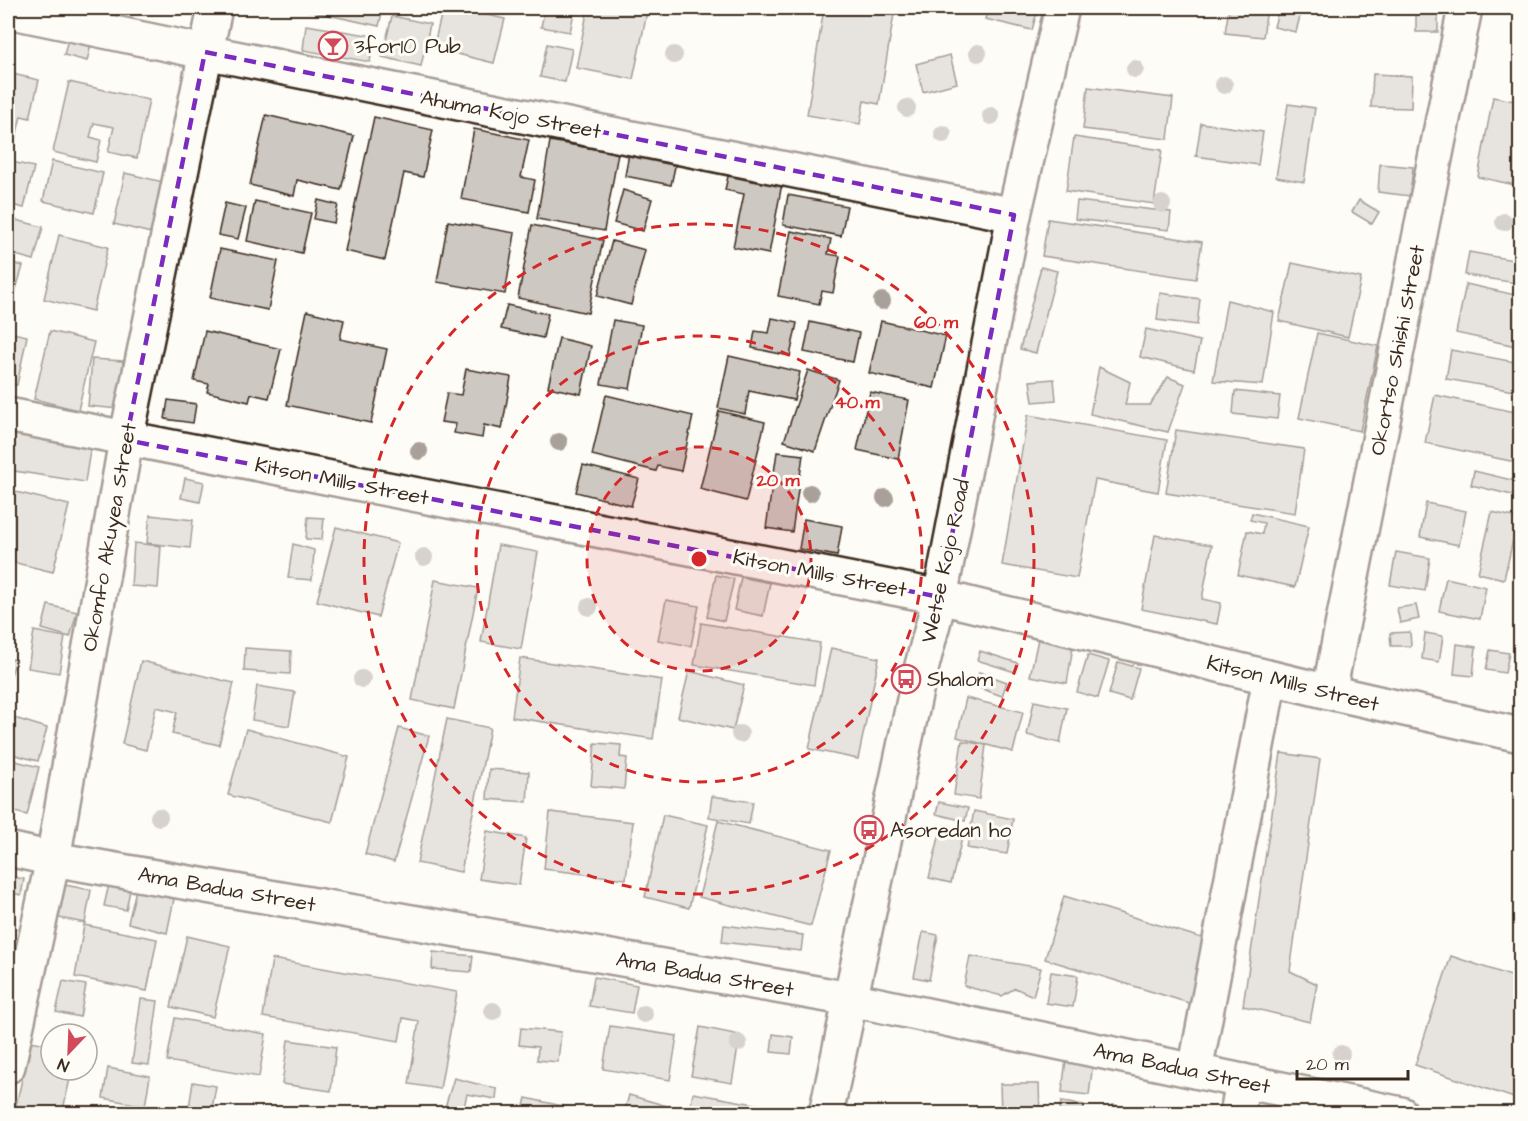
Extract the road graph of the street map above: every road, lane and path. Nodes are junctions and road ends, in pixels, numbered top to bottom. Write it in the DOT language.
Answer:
graph roads {
  1 [pos="215,8"];
  2 [pos="1062,8"];
  3 [pos="1465,8"];
  4 [pos="8,11"];
  5 [pos="205,52"];
  6 [pos="1014,215"];
  7 [pos="8,415"];
  8 [pos="126,440"];
  9 [pos="940,597"];
  10 [pos="1270,678"];
  11 [pos="1329,693"];
  12 [pos="1521,735"];
  13 [pos="8,849"];
  14 [pos="53,859"];
  15 [pos="850,999"];
  16 [pos="8,1066"];
  17 [pos="1195,1071"];
  18 [pos="1243,1081"];
  19 [pos="826,1113"];
  20 [pos="1237,1113"];
  21 [pos="1401,1113"];
  1 -- 5 [label="street, Okomfo Akuyea Street"];
  2 -- 6 [label="street, Wetse Kojo Road"];
  3 -- 11 [label="street, Okortso Shishi Street"];
  4 -- 5 [label="street, Ahuma Kojo Street"];
  5 -- 6 [label="street, Ahuma Kojo Street"];
  5 -- 8 [label="street, Okomfo Akuyea Street"];
  6 -- 9 [label="street, Wetse Kojo Road"];
  7 -- 8 [label="street, Kitson Mills Street"];
  8 -- 9 [label="street, Kitson Mills Street"];
  8 -- 14 [label="street, Okomfo Akuyea Street"];
  9 -- 10 [label="street, Kitson Mills Street"];
  9 -- 15 [label="street, Wetse Kojo Road"];
  10 -- 11 [label="street, Kitson Mills Street"];
  10 -- 17 [label="street"];
  11 -- 12 [label="street, Kitson Mills Street"];
  13 -- 14 [label="street, Ama Badua Street"];
  14 -- 15 [label="street, Ama Badua Street"];
  14 -- 16 [label="street, Okomfo Akuyea Street"];
  15 -- 17 [label="street, Ama Badua Street"];
  15 -- 19 [label="street, Wetse Kojo Road"];
  17 -- 18 [label="street, Ama Badua Street"];
  18 -- 20 [label="street"];
  18 -- 21 [label="street, Ama Badua Street"];
}
